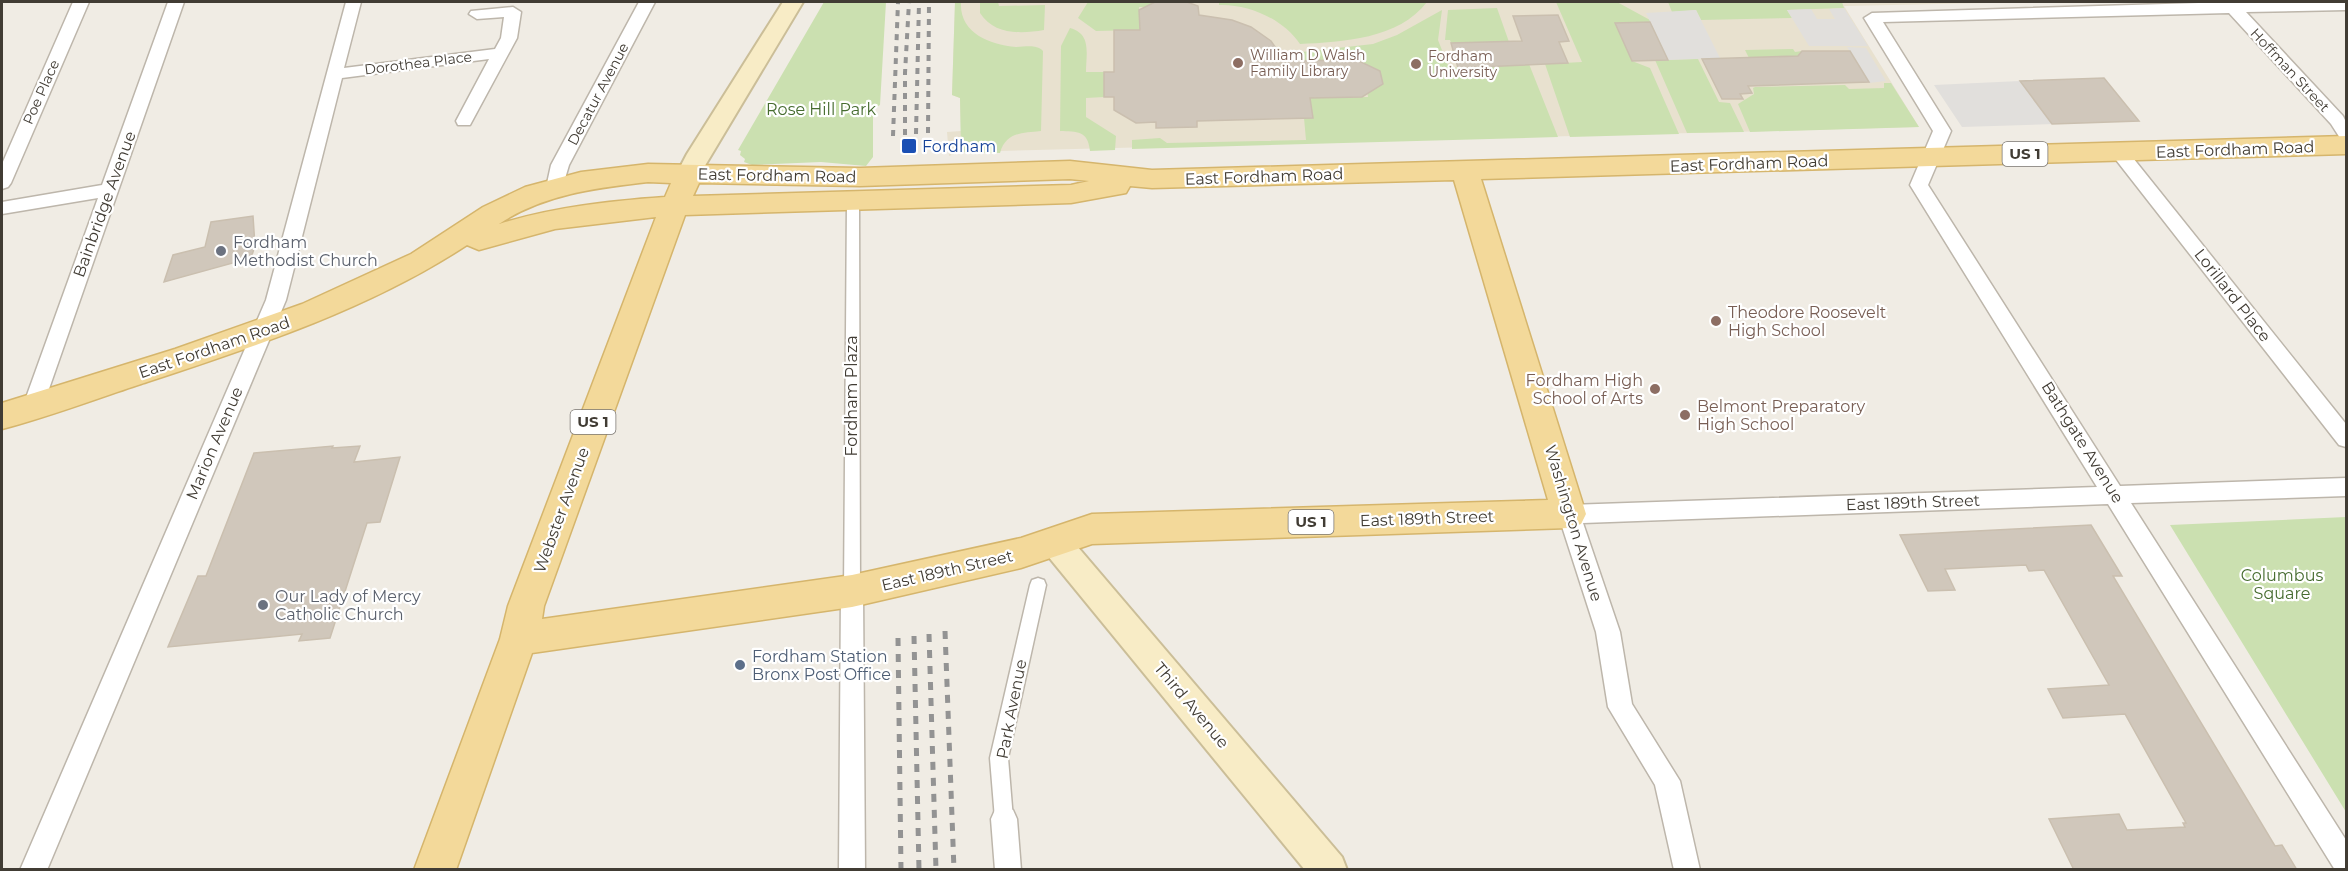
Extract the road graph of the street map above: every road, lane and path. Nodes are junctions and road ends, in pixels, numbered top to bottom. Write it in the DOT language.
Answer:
graph roads {
  1 [pos="81,2"];
  2 [pos="176,2"];
  3 [pos="353,2"];
  4 [pos="647,2"];
  5 [pos="793,2"];
  6 [pos="2346,5"];
  7 [pos="2232,8"];
  8 [pos="477,14"];
  9 [pos="500,53"];
  10 [pos="335,74"];
  11 [pos="464,121"];
  12 [pos="2346,134"];
  13 [pos="2346,145"];
  14 [pos="2119,152"];
  15 [pos="1930,157"];
  16 [pos="1465,171"];
  17 [pos="689,173"];
  18 [pos="1152,179"];
  19 [pos="2,183"];
  20 [pos="555,188"];
  21 [pos="110,190"];
  22 [pos="853,201"];
  23 [pos="674,206"];
  24 [pos="2,208"];
  25 [pos="421,261"];
  26 [pos="262,332"];
  27 [pos="33,406"];
  28 [pos="2,416"];
  29 [pos="2346,439"];
  30 [pos="2346,487"];
  31 [pos="2116,495"];
  32 [pos="1569,513"];
  33 [pos="1054,541"];
  34 [pos="1038,585"];
  35 [pos="852,591"];
  36 [pos="519,639"];
  37 [pos="1004,819"];
  38 [pos="2346,863"];
  39 [pos="33,870"];
  40 [pos="435,870"];
  41 [pos="852,870"];
  42 [pos="1008,870"];
  43 [pos="1329,870"];
  44 [pos="1687,870"];
  1 -- 19 [label="street, Poe Place"];
  2 -- 21 [label="street, Bainbridge Avenue"];
  3 -- 10 [label="street, Marion Avenue"];
  4 -- 20 [label="street, Decatur Avenue"];
  5 -- 17 [label="main road, Webster Avenue"];
  6 -- 7 [label="street"];
  7 -- 12 [label="street, Hoffman Street"];
  7 -- 15 [label="street, Bathgate Avenue"];
  8 -- 9 [label="street, Dorothea Place"];
  9 -- 10 [label="street, Dorothea Place"];
  9 -- 11 [label="street, Dorothea Place"];
  10 -- 26 [label="street, Marion Avenue"];
  13 -- 14 [label="main road, East Fordham Road / US 1"];
  14 -- 15 [label="main road, East Fordham Road / US 1"];
  14 -- 29 [label="street, Lorillard Place"];
  15 -- 16 [label="main road, East Fordham Road / US 1"];
  15 -- 31 [label="street, Bathgate Avenue"];
  16 -- 18 [label="main road, East Fordham Road / US 1"];
  16 -- 32 [label="main road, Washington Avenue"];
  17 -- 18 [label="main road, East Fordham Road"];
  17 -- 20 [label="main road, East Fordham Road"];
  17 -- 23 [label="main road, Webster Avenue"];
  18 -- 22 [label="main road, East Fordham Road / US 1"];
  20 -- 25 [label="main road, East Fordham Road"];
  21 -- 24 [label="street"];
  21 -- 27 [label="street, Bainbridge Avenue"];
  22 -- 23 [label="main road, East Fordham Road / US 1"];
  22 -- 35 [label="street, Fordham Plaza"];
  23 -- 25 [label="main road, East Fordham Road / US 1"];
  23 -- 36 [label="main road, Webster Avenue / US 1"];
  25 -- 26 [label="main road, East Fordham Road"];
  26 -- 27 [label="main road, East Fordham Road"];
  26 -- 39 [label="street, Marion Avenue"];
  27 -- 28 [label="main road, East Fordham Road"];
  30 -- 31 [label="street, East 189th Street"];
  31 -- 32 [label="street, East 189th Street"];
  31 -- 38 [label="street, Bathgate Avenue"];
  32 -- 33 [label="main road, East 189th Street / US 1"];
  32 -- 44 [label="street, Washington Avenue"];
  33 -- 35 [label="main road, East 189th Street / US 1"];
  33 -- 43 [label="main road, Third Avenue"];
  34 -- 37 [label="street, Park Avenue"];
  35 -- 36 [label="main road, East 189th Street / US 1"];
  35 -- 41 [label="street"];
  36 -- 40 [label="main road, Webster Avenue / US 1"];
  37 -- 42 [label="street, Park Avenue"];
}
